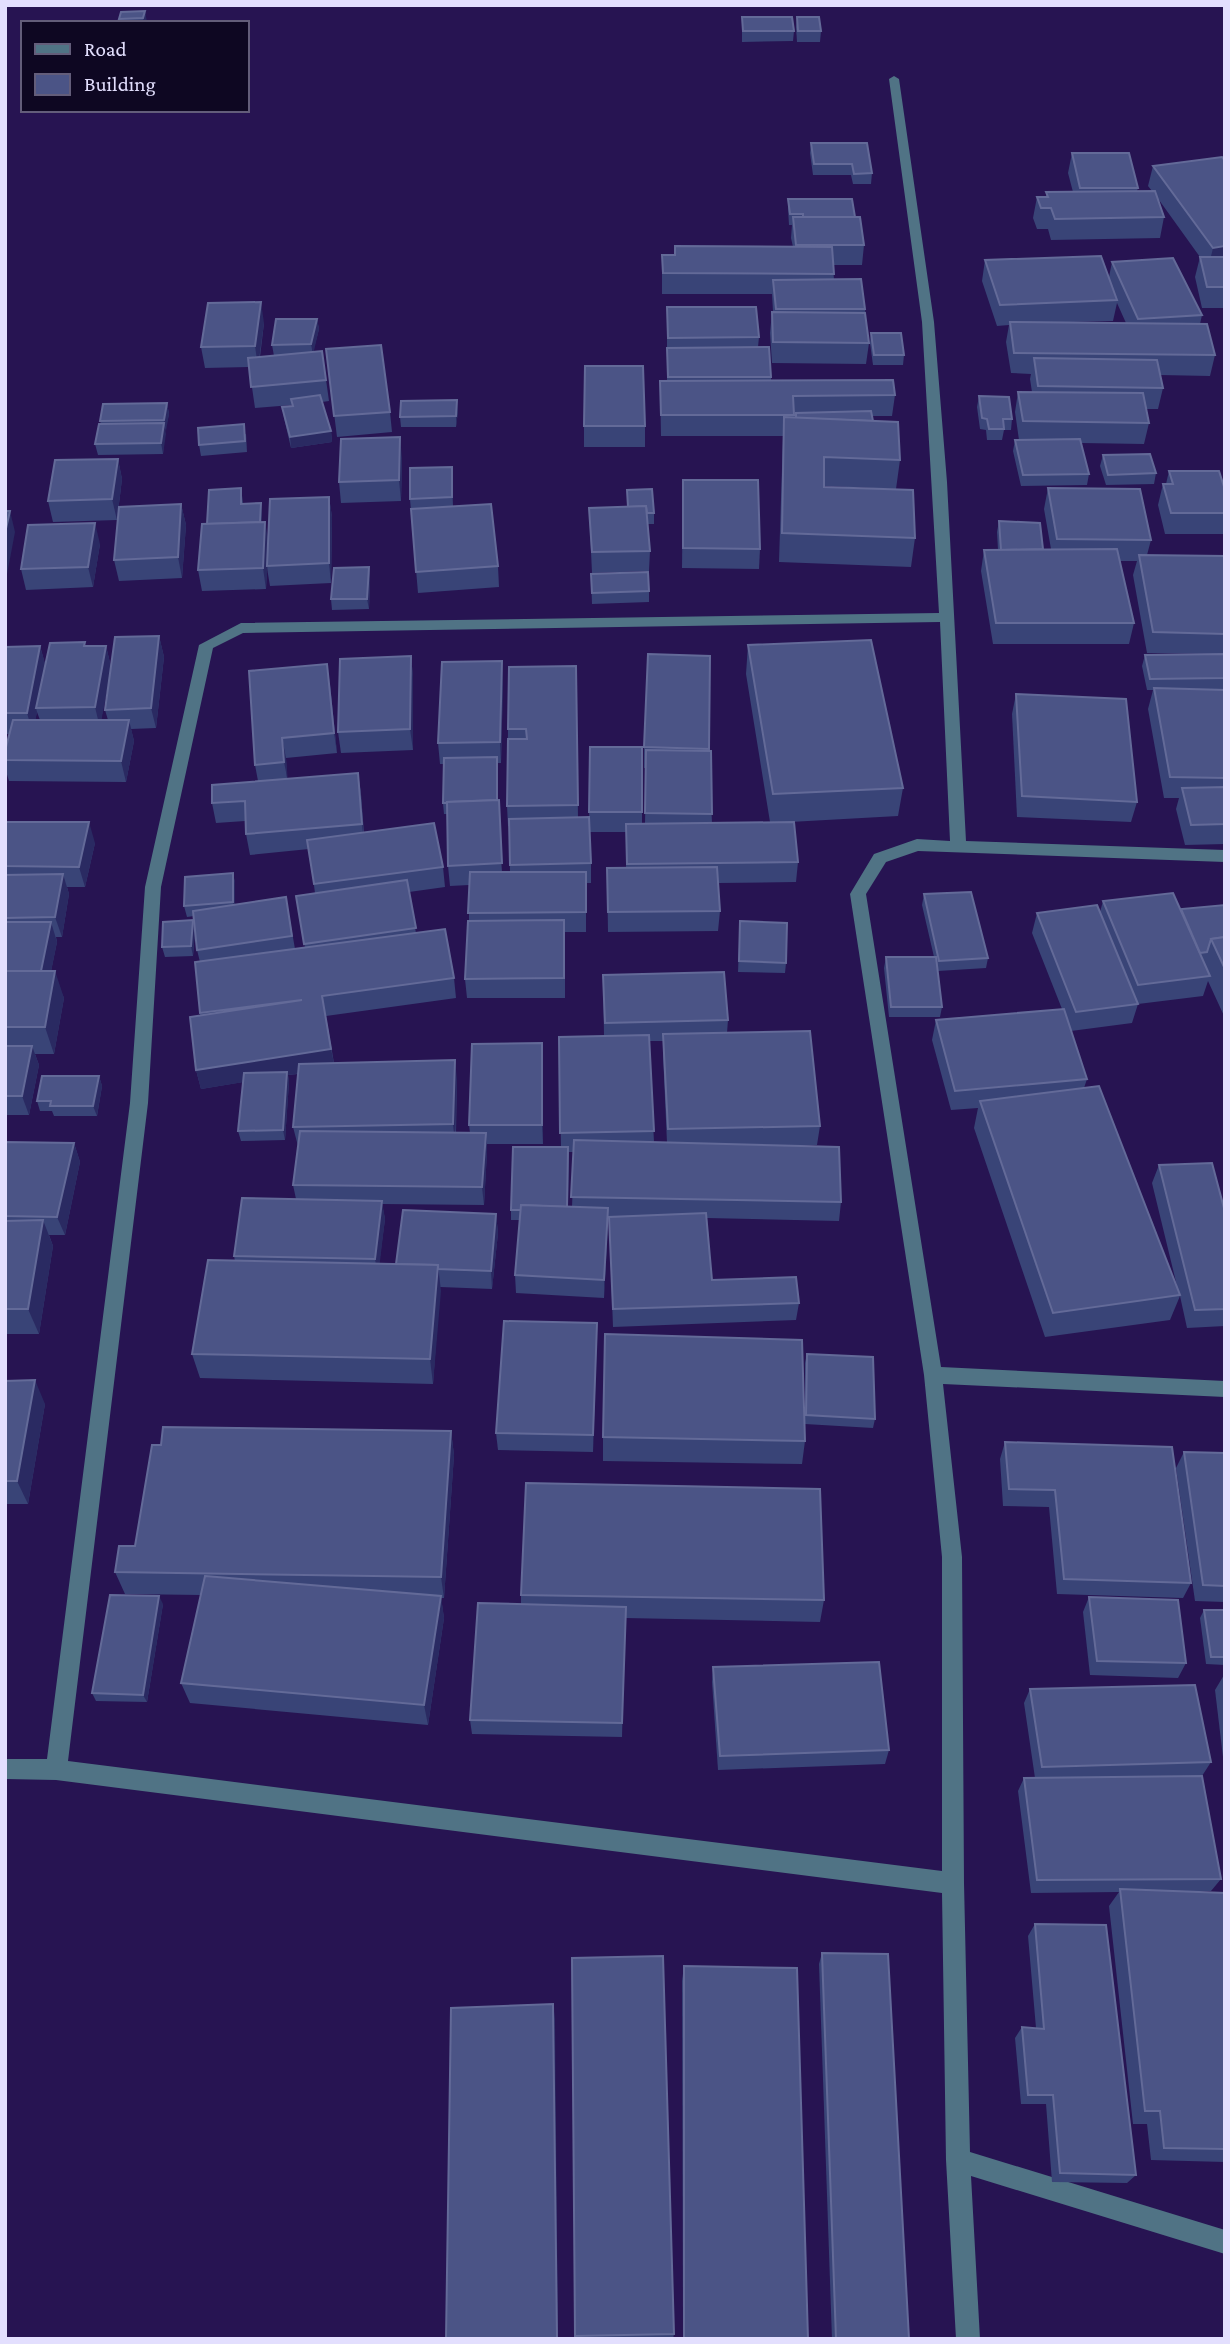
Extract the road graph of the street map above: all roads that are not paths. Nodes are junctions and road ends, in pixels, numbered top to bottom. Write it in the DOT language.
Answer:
graph roads {
  1 [pos="894,79"];
  2 [pos="946,617"];
  3 [pos="958,845"];
  4 [pos="1225,856"];
  5 [pos="933,1375"];
  6 [pos="1225,1389"];
  7 [pos="5,1769"];
  8 [pos="56,1770"];
  9 [pos="953,1882"];
  10 [pos="958,2160"];
  11 [pos="1225,2242"];
  12 [pos="968,2339"];
  1 -- 2 [label="street"];
  2 -- 3 [label="street"];
  2 -- 8 [label="street"];
  3 -- 4 [label="street"];
  3 -- 5 [label="street"];
  5 -- 6 [label="street"];
  5 -- 9 [label="street"];
  7 -- 8 [label="street"];
  8 -- 9 [label="street"];
  9 -- 10 [label="street"];
  10 -- 11 [label="street"];
  10 -- 12 [label="street"];
}
